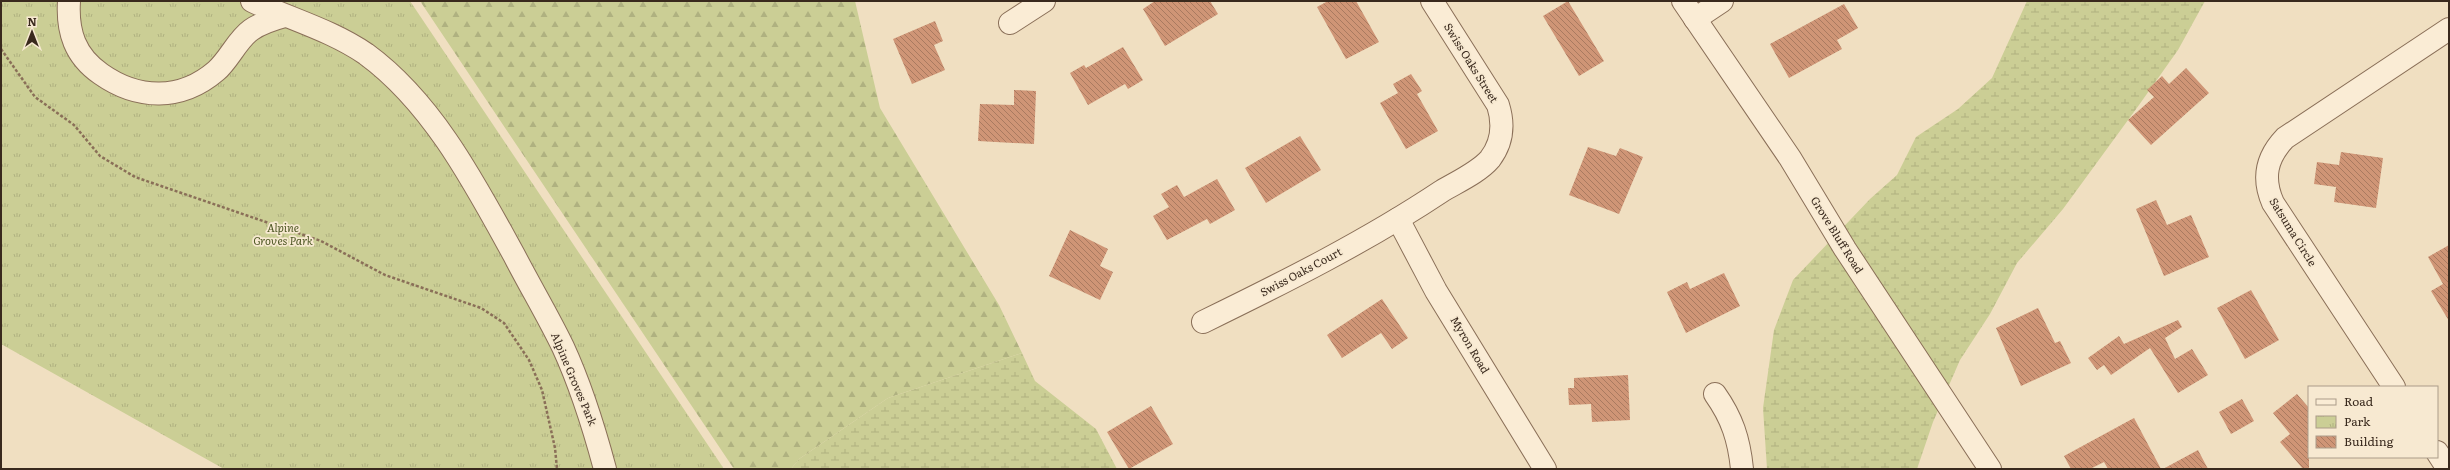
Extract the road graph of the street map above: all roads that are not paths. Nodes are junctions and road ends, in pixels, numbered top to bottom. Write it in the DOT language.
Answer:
graph roads {
  1 [pos="69,1"];
  2 [pos="252,1"];
  3 [pos="1044,1"];
  4 [pos="1432,1"];
  5 [pos="1722,1"];
  6 [pos="1689,10"];
  7 [pos="285,16"];
  8 [pos="1010,23"];
  9 [pos="2449,29"];
  10 [pos="251,30"];
  11 [pos="1398,218"];
  12 [pos="1203,322"];
  13 [pos="2393,386"];
  14 [pos="1715,394"];
  15 [pos="2438,454"];
  16 [pos="605,469"];
  17 [pos="1545,469"];
  18 [pos="1742,469"];
  19 [pos="1990,469"];
  20 [pos="2448,469"];
  1 -- 10 [label="street"];
  2 -- 7 [label="street, Alpine Groves Park"];
  2 -- 10 [label="street, Alpine Groves Park"];
  3 -- 8 [label="street"];
  4 -- 11 [label="street, Swiss Oaks Street"];
  5 -- 6 [label="street"];
  6 -- 19 [label="street, Grove Bluff Road"];
  7 -- 10 [label="street"];
  7 -- 16 [label="street, Alpine Groves Park"];
  9 -- 13 [label="street, Satsuma Circle"];
  11 -- 12 [label="street, Swiss Oaks Court"];
  11 -- 17 [label="street, Myron Road"];
  14 -- 18 [label="street"];
  15 -- 20 [label="street"];
}
